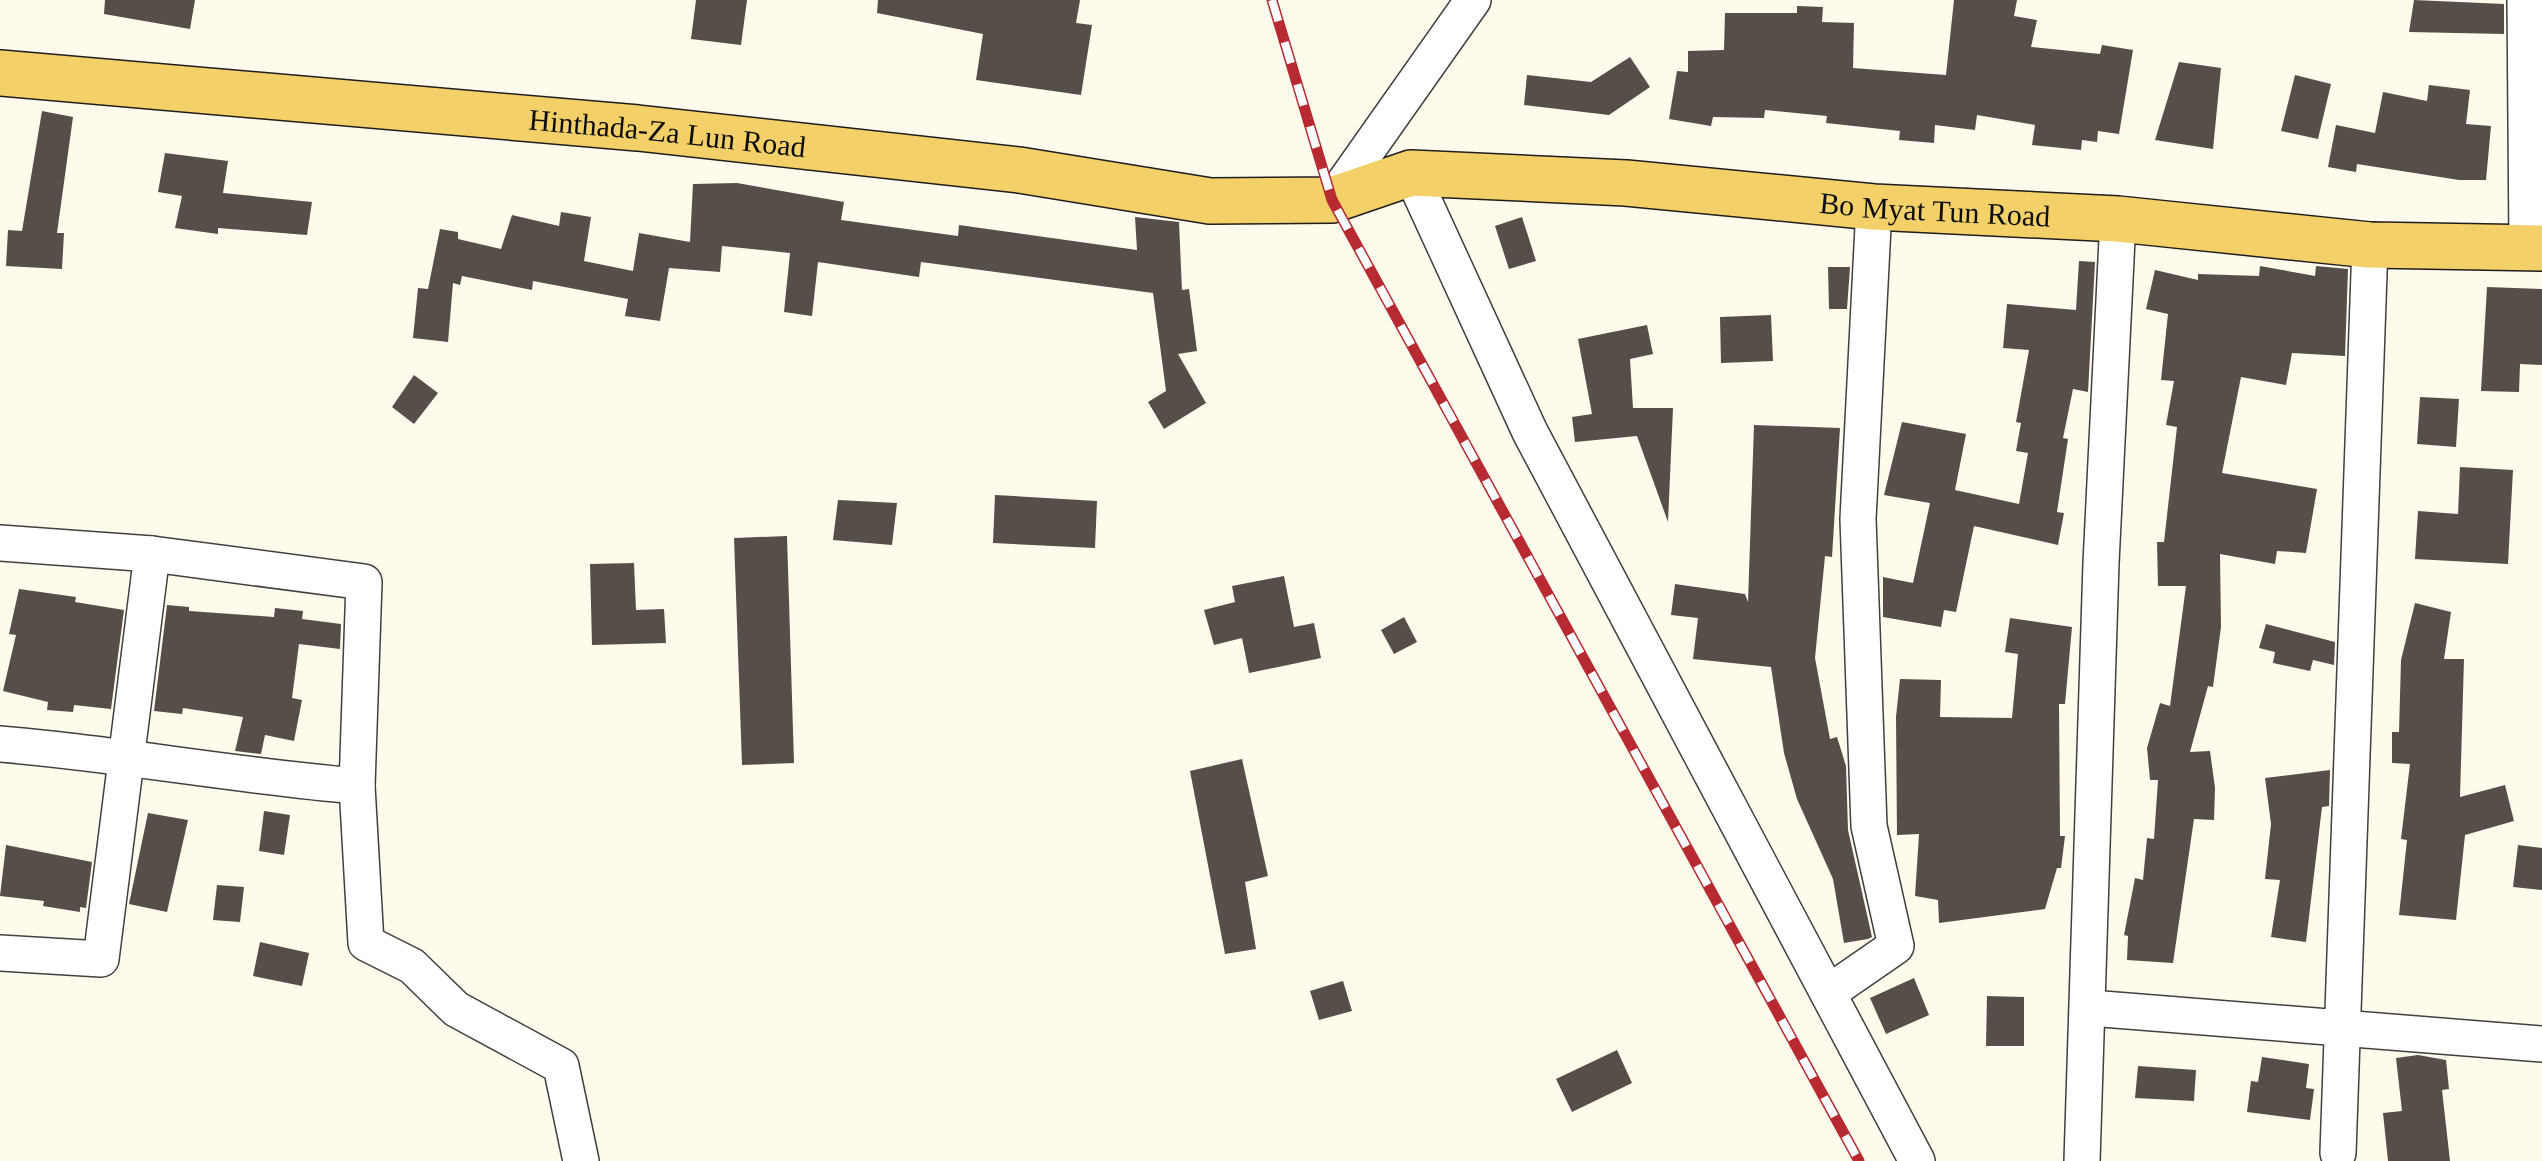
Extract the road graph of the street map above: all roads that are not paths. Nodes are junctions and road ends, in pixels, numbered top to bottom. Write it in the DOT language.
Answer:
graph roads {
  1 [pos="1472,0"];
  2 [pos="2525,0"];
  3 [pos="0,72"];
  4 [pos="1411,173"];
  5 [pos="1332,200"];
  6 [pos="1874,207"];
  7 [pos="2118,219"];
  8 [pos="2370,245"];
  9 [pos="2534,247"];
  10 [pos="0,544"];
  11 [pos="152,554"];
  12 [pos="0,744"];
  13 [pos="129,755"];
  14 [pos="357,786"];
  15 [pos="0,954"];
  16 [pos="1828,992"];
  17 [pos="2090,1008"];
  18 [pos="2339,1027"];
  19 [pos="2542,1044"];
  20 [pos="2338,1153"];
  21 [pos="581,1161"];
  22 [pos="1917,1161"];
  23 [pos="2082,1161"];
  1 -- 5 [label="street"];
  2 -- 9 [label="street"];
  3 -- 5 [label="main road, Hinthada-Za Lun Road"];
  4 -- 5 [label="main road, Bo Myat Tun Road"];
  4 -- 6 [label="main road, Bo Myat Tun Road"];
  4 -- 16 [label="street"];
  6 -- 7 [label="main road, Bo Myat Tun Road"];
  6 -- 16 [label="street"];
  7 -- 8 [label="main road, Bo Myat Tun Road"];
  7 -- 17 [label="street"];
  8 -- 9 [label="main road, Bo Myat Tun Road"];
  8 -- 18 [label="street"];
  10 -- 11 [label="street"];
  11 -- 13 [label="street"];
  11 -- 14 [label="street"];
  12 -- 13 [label="street"];
  13 -- 14 [label="street"];
  13 -- 15 [label="street"];
  14 -- 21 [label="street"];
  16 -- 22 [label="street"];
  17 -- 18 [label="street"];
  17 -- 23 [label="street"];
  18 -- 19 [label="street"];
  18 -- 20 [label="street"];
}
